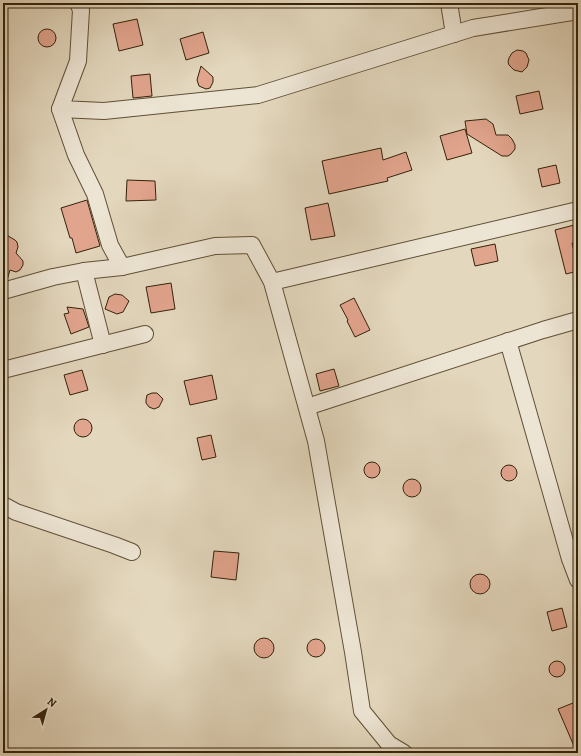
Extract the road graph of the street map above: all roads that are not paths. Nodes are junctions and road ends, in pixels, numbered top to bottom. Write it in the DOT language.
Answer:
graph roads {
  1 [pos="78,3"];
  2 [pos="449,3"];
  3 [pos="578,11"];
  4 [pos="454,34"];
  5 [pos="60,109"];
  6 [pos="578,210"];
  7 [pos="122,267"];
  8 [pos="84,271"];
  9 [pos="272,282"];
  10 [pos="3,291"];
  11 [pos="578,320"];
  12 [pos="145,334"];
  13 [pos="508,341"];
  14 [pos="103,345"];
  15 [pos="3,370"];
  16 [pos="307,407"];
  17 [pos="3,505"];
  18 [pos="132,552"];
  19 [pos="578,580"];
  20 [pos="404,753"];
  1 -- 5 [label="street"];
  2 -- 4 [label="street"];
  3 -- 4 [label="street"];
  4 -- 5 [label="street"];
  5 -- 7 [label="street"];
  6 -- 9 [label="street"];
  7 -- 8 [label="street"];
  7 -- 9 [label="street"];
  8 -- 10 [label="street"];
  8 -- 14 [label="street"];
  9 -- 16 [label="street"];
  11 -- 13 [label="street"];
  12 -- 14 [label="street"];
  13 -- 16 [label="street"];
  13 -- 19 [label="street"];
  14 -- 15 [label="street"];
  16 -- 20 [label="street"];
  17 -- 18 [label="street"];
}
